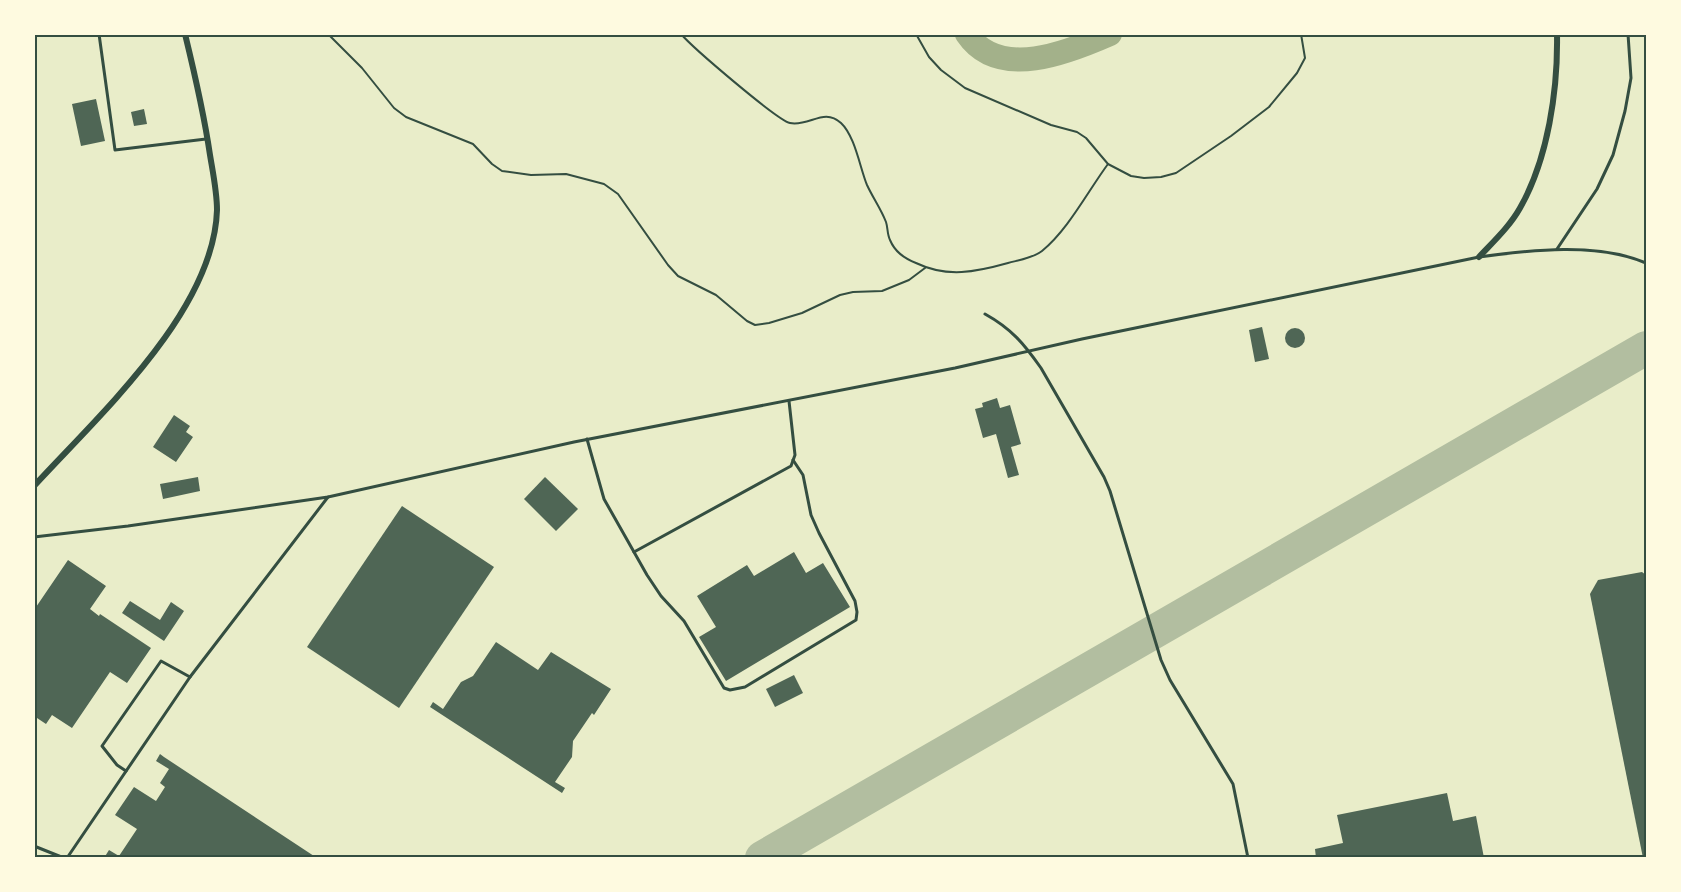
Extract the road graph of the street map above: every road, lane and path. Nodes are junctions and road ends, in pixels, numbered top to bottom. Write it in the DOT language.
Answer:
graph roads {
  1 [pos="99,34"];
  2 [pos="185,34"];
  3 [pos="328,34"];
  4 [pos="681,34"];
  5 [pos="916,34"];
  6 [pos="1301,34"];
  7 [pos="1557,34"];
  8 [pos="1628,34"];
  9 [pos="208,139"];
  10 [pos="1108,164"];
  11 [pos="1557,250"];
  12 [pos="1479,256"];
  13 [pos="1647,263"];
  14 [pos="925,268"];
  15 [pos="985,314"];
  16 [pos="1029,351"];
  17 [pos="789,401"];
  18 [pos="588,439"];
  19 [pos="793,460"];
  20 [pos="34,486"];
  21 [pos="328,497"];
  22 [pos="34,537"];
  23 [pos="634,552"];
  24 [pos="190,677"];
  25 [pos="126,771"];
  26 [pos="34,846"];
  27 [pos="66,858"];
  28 [pos="1248,858"];
  1 -- 9 [label="lane"];
  2 -- 9 [label="street"];
  3 -- 14 [label="path"];
  4 -- 14 [label="path"];
  5 -- 10 [label="path"];
  6 -- 10 [label="path"];
  7 -- 12 [label="street"];
  8 -- 11 [label="lane"];
  9 -- 20 [label="street"];
  10 -- 14 [label="path"];
  11 -- 12 [label="lane"];
  11 -- 13 [label="lane"];
  12 -- 16 [label="lane"];
  15 -- 16 [label="lane"];
  16 -- 17 [label="lane"];
  16 -- 28 [label="lane"];
  17 -- 18 [label="lane"];
  17 -- 19 [label="lane"];
  18 -- 21 [label="lane"];
  18 -- 23 [label="lane"];
  19 -- 23 [label="lane"];
  19 -- 23 [label="lane"];
  21 -- 22 [label="lane"];
  21 -- 24 [label="lane"];
  24 -- 25 [label="lane"];
  24 -- 25 [label="lane"];
  25 -- 27 [label="lane"];
  26 -- 27 [label="lane"];
}
